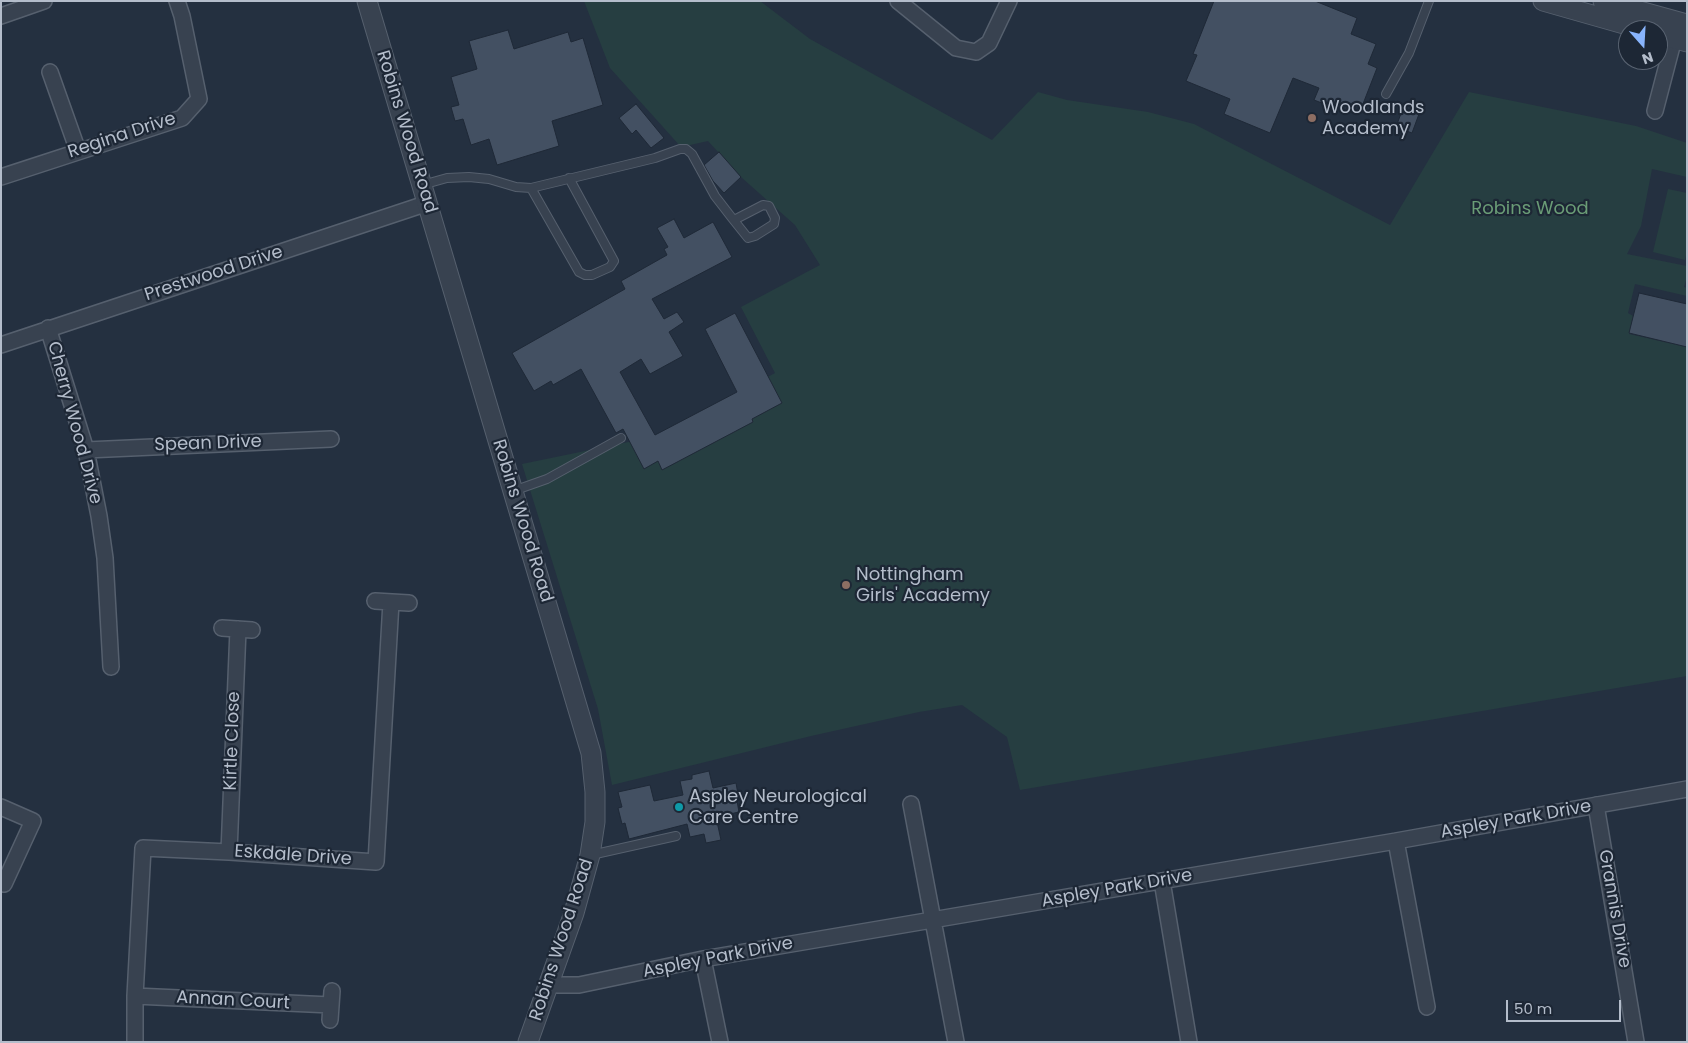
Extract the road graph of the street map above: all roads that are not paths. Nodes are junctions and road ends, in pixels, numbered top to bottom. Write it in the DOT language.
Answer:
graph roads {
  1 [pos="44,1"];
  2 [pos="177,1"];
  3 [pos="367,1"];
  4 [pos="898,1"];
  5 [pos="1009,1"];
  6 [pos="1429,1"];
  7 [pos="1543,1"];
  8 [pos="1603,1"];
  9 [pos="1,16"];
  10 [pos="1618,22"];
  11 [pos="1677,32"];
  12 [pos="50,72"];
  13 [pos="1386,94"];
  14 [pos="1655,110"];
  15 [pos="78,151"];
  16 [pos="1,177"];
  17 [pos="569,178"];
  18 [pos="422,185"];
  19 [pos="532,188"];
  20 [pos="428,203"];
  21 [pos="734,220"];
  22 [pos="48,328"];
  23 [pos="1,345"];
  24 [pos="621,438"];
  25 [pos="331,439"];
  26 [pos="86,450"];
  27 [pos="513,491"];
  28 [pos="375,601"];
  29 [pos="391,602"];
  30 [pos="409,603"];
  31 [pos="222,628"];
  32 [pos="111,667"];
  33 [pos="1687,789"];
  34 [pos="911,804"];
  35 [pos="1596,805"];
  36 [pos="1,807"];
  37 [pos="676,836"];
  38 [pos="1396,841"];
  39 [pos="229,852"];
  40 [pos="590,856"];
  41 [pos="11,880"];
  42 [pos="1162,882"];
  43 [pos="934,920"];
  44 [pos="703,959"];
  45 [pos="549,980"];
  46 [pos="136,996"];
  47 [pos="331,1005"];
  48 [pos="1426,1008"];
  49 [pos="135,1042"];
  50 [pos="528,1042"];
  51 [pos="720,1042"];
  52 [pos="956,1042"];
  53 [pos="1189,1042"];
  54 [pos="1636,1042"];
  1 -- 9 [label="street"];
  2 -- 15 [label="street, Regina Drive"];
  3 -- 18 [label="street, Robins Wood Road"];
  4 -- 5 [label="street"];
  6 -- 13 [label="lane"];
  7 -- 10 [label="street"];
  8 -- 11 [label="street"];
  11 -- 14 [label="street"];
  12 -- 15 [label="street"];
  15 -- 16 [label="street, Regina Drive"];
  17 -- 19 [label="lane"];
  17 -- 19 [label="lane"];
  17 -- 21 [label="lane"];
  18 -- 19 [label="lane"];
  18 -- 20 [label="street, Robins Wood Road"];
  20 -- 22 [label="street, Prestwood Drive"];
  20 -- 27 [label="street, Robins Wood Road"];
  21 -- 21 [label="lane"];
  22 -- 23 [label="street, Prestwood Drive"];
  22 -- 26 [label="street, Cherry Wood Drive"];
  24 -- 27 [label="lane"];
  25 -- 26 [label="street, Spean Drive"];
  26 -- 32 [label="street, Cherry Wood Drive"];
  27 -- 40 [label="street, Robins Wood Road"];
  28 -- 29 [label="street"];
  29 -- 30 [label="street"];
  29 -- 39 [label="street, Eskdale Drive"];
  31 -- 39 [label="street, Kirtle Close"];
  33 -- 35 [label="street, Aspley Park Drive"];
  34 -- 43 [label="street"];
  35 -- 38 [label="street, Aspley Park Drive"];
  35 -- 54 [label="street, Grannis Drive"];
  36 -- 41 [label="street"];
  37 -- 40 [label="lane"];
  38 -- 42 [label="street, Aspley Park Drive"];
  38 -- 48 [label="street"];
  39 -- 46 [label="street, Eskdale Drive"];
  40 -- 45 [label="street, Robins Wood Road"];
  42 -- 43 [label="street, Aspley Park Drive"];
  42 -- 53 [label="street"];
  43 -- 44 [label="street, Aspley Park Drive"];
  43 -- 52 [label="street"];
  44 -- 45 [label="street, Aspley Park Drive"];
  44 -- 51 [label="street"];
  45 -- 50 [label="street, Robins Wood Road"];
  46 -- 47 [label="street, Annan Court"];
  46 -- 49 [label="street, Eskdale Drive"];
}
